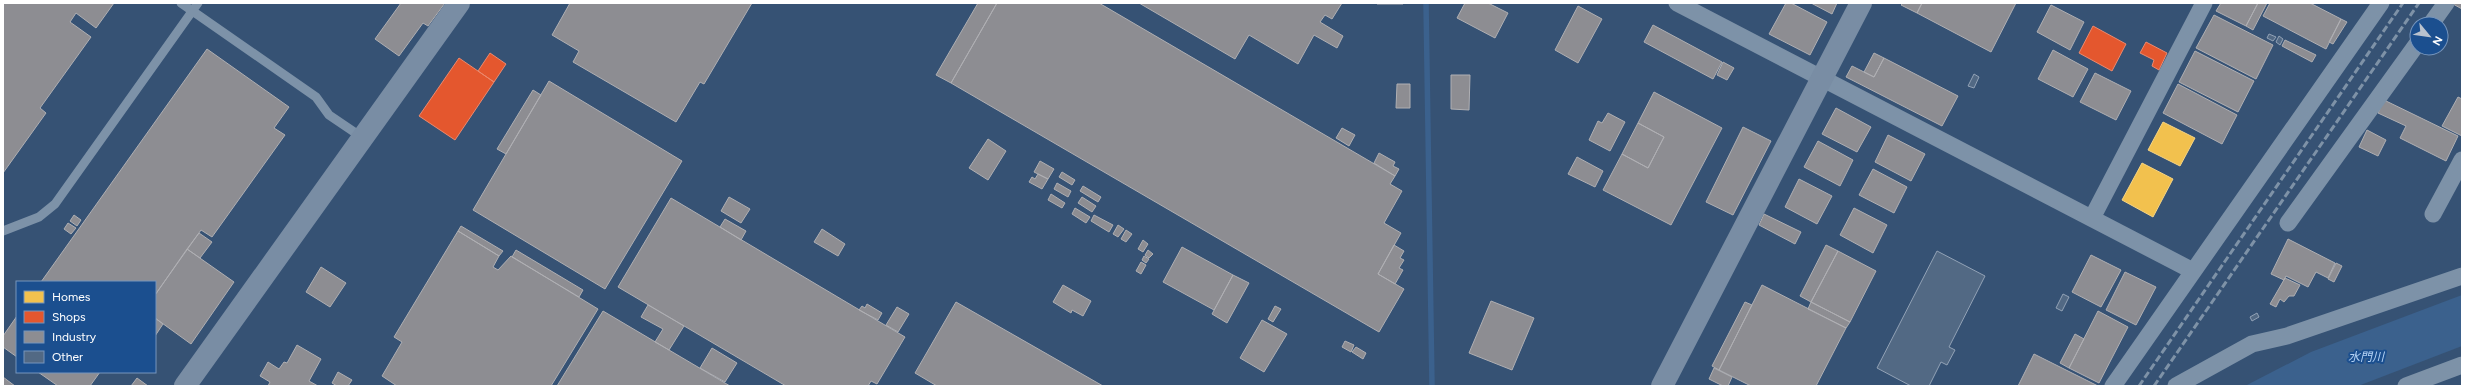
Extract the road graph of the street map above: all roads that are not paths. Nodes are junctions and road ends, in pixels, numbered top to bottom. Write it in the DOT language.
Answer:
graph roads {
  1 [pos="181,3"];
  2 [pos="198,3"];
  3 [pos="459,3"];
  4 [pos="1677,3"];
  5 [pos="1861,3"];
  6 [pos="2204,3"];
  7 [pos="2381,3"];
  8 [pos="2446,3"];
  9 [pos="192,11"];
  10 [pos="2437,16"];
  11 [pos="2409,55"];
  12 [pos="1822,78"];
  13 [pos="364,138"];
  14 [pos="2462,160"];
  15 [pos="2433,214"];
  16 [pos="2092,218"];
  17 [pos="2288,223"];
  18 [pos="3,231"];
  19 [pos="2193,271"];
  20 [pos="2462,276"];
  21 [pos="2462,365"];
  22 [pos="185,386"];
  23 [pos="1662,386"];
  24 [pos="2113,386"];
  25 [pos="2176,386"];
  26 [pos="2406,386"];
  1 -- 9 [label="lane"];
  2 -- 9 [label="lane"];
  3 -- 13 [label="street"];
  4 -- 12 [label="street"];
  5 -- 12 [label="street"];
  6 -- 16 [label="street"];
  7 -- 19 [label="street"];
  8 -- 10 [label="street"];
  9 -- 13 [label="lane"];
  9 -- 18 [label="lane"];
  11 -- 17 [label="street"];
  12 -- 16 [label="street"];
  12 -- 23 [label="street"];
  13 -- 22 [label="street"];
  14 -- 15 [label="street"];
  16 -- 19 [label="street"];
  19 -- 24 [label="street"];
  20 -- 25 [label="street"];
  21 -- 26 [label="street"];
}
